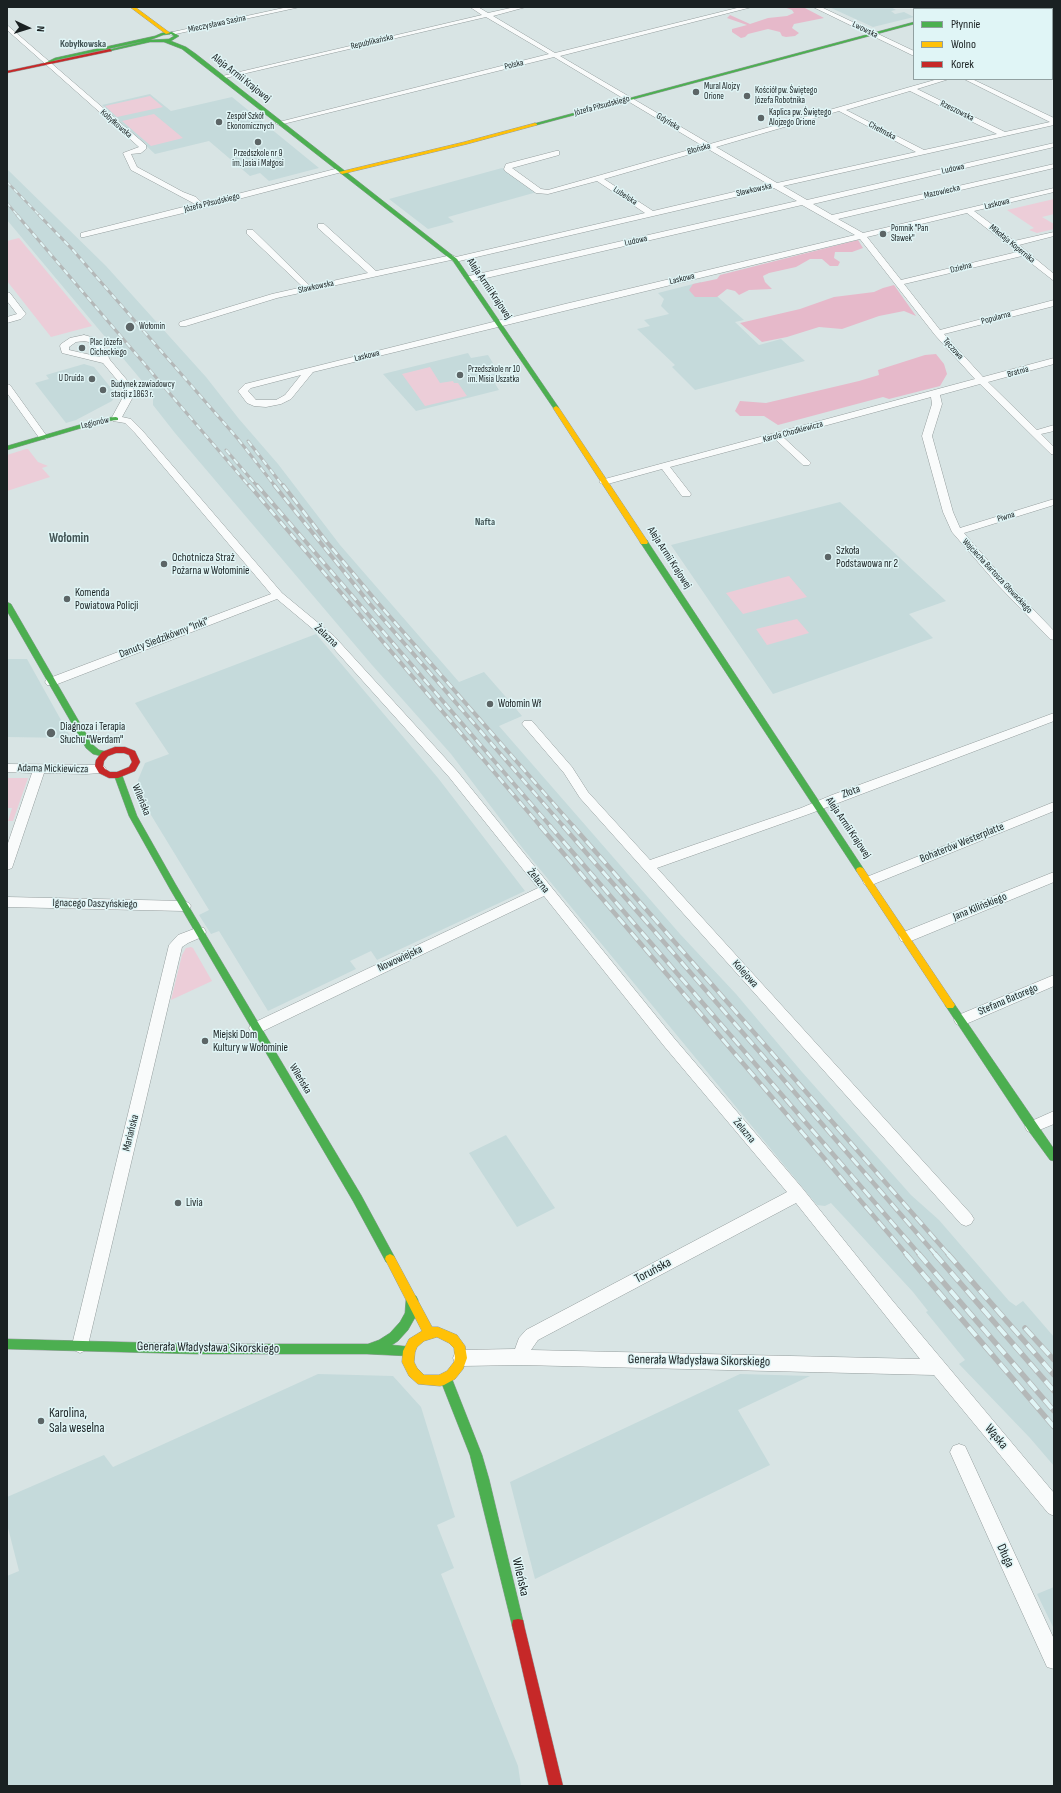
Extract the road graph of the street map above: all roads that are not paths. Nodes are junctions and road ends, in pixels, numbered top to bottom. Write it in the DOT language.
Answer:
graph roads {
  1 [pos="132,7"];
  2 [pos="298,7"];
  3 [pos="473,7"];
  4 [pos="523,7"];
  5 [pos="749,7"];
  6 [pos="816,7"];
  7 [pos="487,15"];
  8 [pos="913,23"];
  9 [pos="7,27"];
  10 [pos="872,34"];
  11 [pos="168,36"];
  12 [pos="135,45"];
  13 [pos="185,49"];
  14 [pos="913,54"];
  15 [pos="554,55"];
  16 [pos="47,63"];
  17 [pos="7,72"];
  18 [pos="221,77"];
  19 [pos="942,80"];
  20 [pos="969,80"];
  21 [pos="911,89"];
  22 [pos="629,98"];
  23 [pos="840,109"];
  24 [pos="1054,122"];
  25 [pos="279,123"];
  26 [pos="1004,134"];
  27 [pos="1054,145"];
  28 [pos="710,146"];
  29 [pos="556,153"];
  30 [pos="923,153"];
  31 [pos="1054,166"];
  32 [pos="341,171"];
  33 [pos="598,178"];
  34 [pos="775,185"];
  35 [pos="1054,190"];
  36 [pos="804,202"];
  37 [pos="201,206"];
  38 [pos="969,211"];
  39 [pos="652,214"];
  40 [pos="831,218"];
  41 [pos="322,226"];
  42 [pos="250,232"];
  43 [pos="1054,234"];
  44 [pos="84,235"];
  45 [pos="862,236"];
  46 [pos="1013,244"];
  47 [pos="1024,253"];
  48 [pos="453,258"];
  49 [pos="375,275"];
  50 [pos="1054,278"];
  51 [pos="469,279"];
  52 [pos="899,283"];
  53 [pos="308,288"];
  54 [pos="7,295"];
  55 [pos="1054,303"];
  56 [pos="7,320"];
  57 [pos="183,324"];
  58 [pos="499,324"];
  59 [pos="938,333"];
  60 [pos="106,361"];
  61 [pos="1054,361"];
  62 [pos="310,370"];
  63 [pos="982,382"];
  64 [pos="7,387"];
  65 [pos="935,394"];
  66 [pos="116,419"];
  67 [pos="1054,428"];
  68 [pos="1035,433"];
  69 [pos="777,436"];
  70 [pos="44,437"];
  71 [pos="7,448"];
  72 [pos="1054,452"];
  73 [pos="806,463"];
  74 [pos="665,467"];
  75 [pos="604,482"];
  76 [pos="686,494"];
  77 [pos="1054,502"];
  78 [pos="957,532"];
  79 [pos="278,595"];
  80 [pos="7,604"];
  81 [pos="1054,638"];
  82 [pos="51,682"];
  83 [pos="1054,717"];
  84 [pos="528,724"];
  85 [pos="105,754"];
  86 [pos="7,768"];
  87 [pos="39,769"];
  88 [pos="100,769"];
  89 [pos="118,775"];
  90 [pos="818,805"];
  91 [pos="1054,806"];
  92 [pos="7,865"];
  93 [pos="648,866"];
  94 [pos="1054,877"];
  95 [pos="869,881"];
  96 [pos="545,890"];
  97 [pos="7,902"];
  98 [pos="184,906"];
  99 [pos="199,932"];
  100 [pos="906,937"];
  101 [pos="1054,980"];
  102 [pos="961,1020"];
  103 [pos="256,1028"];
  104 [pos="1054,1117"];
  105 [pos="1032,1127"];
  106 [pos="1054,1157"];
  107 [pos="798,1194"];
  108 [pos="966,1219"];
  109 [pos="412,1300"];
  110 [pos="429,1333"];
  111 [pos="7,1344"];
  112 [pos="80,1346"];
  113 [pos="367,1349"];
  114 [pos="409,1351"];
  115 [pos="521,1357"];
  116 [pos="461,1358"];
  117 [pos="938,1367"];
  118 [pos="446,1379"];
  119 [pos="959,1452"];
  120 [pos="1054,1507"];
  121 [pos="1054,1660"];
  122 [pos="556,1786"];
  1 -- 11 [label="street, Aleja Armii Krajowej"];
  2 -- 11 [label="street, Mieczysława Sasina"];
  3 -- 7 [label="street, Gdyńska"];
  4 -- 7 [label="street, Republikańska"];
  5 -- 15 [label="street, Polska"];
  6 -- 10 [label="street, Lwowska"];
  7 -- 15 [label="street, Gdyńska"];
  7 -- 18 [label="street, Republikańska"];
  8 -- 10 [label="street, Józefa Piłsudskiego"];
  9 -- 16 [label="street, Kobyłkowska"];
  10 -- 14 [label="street, Lwowska"];
  10 -- 22 [label="street, Józefa Piłsudskiego"];
  11 -- 12 [label="street, Mieczysława Sasina"];
  11 -- 13 [label="street, Aleja Armii Krajowej"];
  11 -- 16 [label="street, Mieczysława Sasina"];
  12 -- 13 [label="street"];
  12 -- 16 [label="street, Mieczysława Sasina"];
  13 -- 18 [label="street, Aleja Armii Krajowej"];
  15 -- 22 [label="street, Gdyńska"];
  15 -- 25 [label="street, Polska"];
  16 -- 17 [label="street, Mieczysława Sasina"];
  16 -- 37 [label="street, Kobyłkowska"];
  18 -- 25 [label="street, Aleja Armii Krajowej"];
  19 -- 21 [label="street, Błońska"];
  20 -- 24 [label="street"];
  21 -- 23 [label="street, Błońska"];
  21 -- 26 [label="street, Rzeszowska"];
  22 -- 28 [label="street, Gdyńska"];
  22 -- 32 [label="street, Józefa Piłsudskiego"];
  23 -- 28 [label="street, Błońska"];
  23 -- 30 [label="street, Chełmska"];
  24 -- 26 [label="street, Sławkowska"];
  25 -- 32 [label="street, Aleja Armii Krajowej"];
  26 -- 30 [label="street, Sławkowska"];
  27 -- 36 [label="street, Ludowa"];
  28 -- 33 [label="street, Błońska"];
  28 -- 34 [label="street, Gdyńska"];
  29 -- 33 [label="street, Błońska"];
  30 -- 34 [label="street, Sławkowska"];
  31 -- 40 [label="street, Mazowiecka"];
  32 -- 37 [label="street, Józefa Piłsudskiego"];
  32 -- 48 [label="street, Aleja Armii Krajowej"];
  33 -- 39 [label="street, Lubelska"];
  34 -- 36 [label="street, Gdyńska"];
  34 -- 39 [label="street, Sławkowska"];
  35 -- 38 [label="street, Laskowa"];
  36 -- 40 [label="street, Gdyńska"];
  36 -- 51 [label="street, Ludowa"];
  37 -- 44 [label="street, Józefa Piłsudskiego"];
  38 -- 45 [label="street, Laskowa"];
  38 -- 46 [label="street, Mikołaja Kopernika"];
  39 -- 48 [label="street, Sławkowska"];
  40 -- 45 [label="street, Gdyńska"];
  41 -- 49 [label="street"];
  42 -- 53 [label="street"];
  43 -- 46 [label="street"];
  45 -- 52 [label="street, Tęczowa"];
  45 -- 58 [label="street, Laskowa"];
  46 -- 47 [label="street, Mikołaja Kopernika"];
  47 -- 50 [label="street, Mikołaja Kopernika"];
  47 -- 52 [label="street, Dzielna"];
  48 -- 49 [label="street, Sławkowska"];
  48 -- 51 [label="street, Aleja Armii Krajowej"];
  49 -- 53 [label="street, Sławkowska"];
  51 -- 58 [label="street, Aleja Armii Krajowej"];
  52 -- 59 [label="street, Tęczowa"];
  53 -- 57 [label="street, Sławkowska"];
  54 -- 56 [label="street"];
  55 -- 59 [label="street, Popularna"];
  58 -- 62 [label="street, Laskowa"];
  58 -- 75 [label="street, Aleja Armii Krajowej"];
  59 -- 63 [label="street, Tęczowa"];
  60 -- 66 [label="street, Legionów"];
  61 -- 63 [label="street, Bratnia"];
  62 -- 62 [label="street, Laskowa"];
  63 -- 65 [label="street, Karola Chodkiewicza"];
  63 -- 68 [label="street, Tęczowa"];
  64 -- 70 [label="street"];
  65 -- 69 [label="street, Karola Chodkiewicza"];
  65 -- 78 [label="street, Wojciecha Bartosza Głowackiego"];
  66 -- 70 [label="street, Legionów"];
  66 -- 79 [label="street, Żelazna"];
  67 -- 68 [label="street"];
  68 -- 72 [label="street, Tęczowa"];
  69 -- 73 [label="street"];
  69 -- 74 [label="street, Karola Chodkiewicza"];
  70 -- 71 [label="street, Legionów"];
  74 -- 75 [label="street, Karola Chodkiewicza"];
  74 -- 76 [label="street"];
  75 -- 90 [label="street, Aleja Armii Krajowej"];
  77 -- 78 [label="street, Piwna"];
  78 -- 81 [label="street, Wojciecha Bartosza Głowackiego"];
  79 -- 82 [label="street, Danuty Siedzikówny \"Inki\""];
  79 -- 96 [label="street, Żelazna"];
  80 -- 82 [label="street"];
  82 -- 85 [label="street"];
  83 -- 90 [label="street, Złota"];
  84 -- 93 [label="street, Kolejowa"];
  85 -- 88 [label="street"];
  85 -- 89 [label="street"];
  86 -- 87 [label="street, Adama Mickiewicza"];
  87 -- 88 [label="street, Adama Mickiewicza"];
  87 -- 92 [label="street"];
  88 -- 89 [label="street"];
  89 -- 98 [label="street, Wileńska"];
  90 -- 93 [label="street, Złota"];
  90 -- 95 [label="street, Aleja Armii Krajowej"];
  91 -- 95 [label="street, Bohaterów Westerplatte"];
  93 -- 108 [label="street, Kolejowa"];
  94 -- 100 [label="street, Jana Kilińskiego"];
  95 -- 100 [label="street, Aleja Armii Krajowej"];
  96 -- 103 [label="street, Nowowiejska"];
  96 -- 107 [label="street, Żelazna"];
  97 -- 98 [label="street, Ignacego Daszyńskiego"];
  98 -- 99 [label="street, Wileńska"];
  99 -- 103 [label="street, Wileńska"];
  99 -- 112 [label="street, Mariańska"];
  100 -- 102 [label="street, Aleja Armii Krajowej"];
  101 -- 102 [label="street, Stefana Batorego"];
  102 -- 105 [label="street, Aleja Armii Krajowej"];
  103 -- 109 [label="street, Wileńska"];
  104 -- 105 [label="street"];
  105 -- 106 [label="street, Aleja Armii Krajowej"];
  107 -- 115 [label="street, Toruńska"];
  107 -- 117 [label="street, Żelazna"];
  109 -- 110 [label="street, Wileńska"];
  109 -- 113 [label="street"];
  110 -- 114 [label="street"];
  110 -- 116 [label="street"];
  111 -- 112 [label="street, Generała Władysława Sikorskiego"];
  112 -- 113 [label="street, Generała Władysława Sikorskiego"];
  113 -- 114 [label="street, Generała Władysława Sikorskiego"];
  114 -- 118 [label="street"];
  115 -- 116 [label="street, Generała Władysława Sikorskiego"];
  115 -- 117 [label="street, Generała Władysława Sikorskiego"];
  116 -- 118 [label="street"];
  117 -- 120 [label="street, Wąska"];
  118 -- 122 [label="street, Wileńska"];
  119 -- 121 [label="street, Długa"];
}
